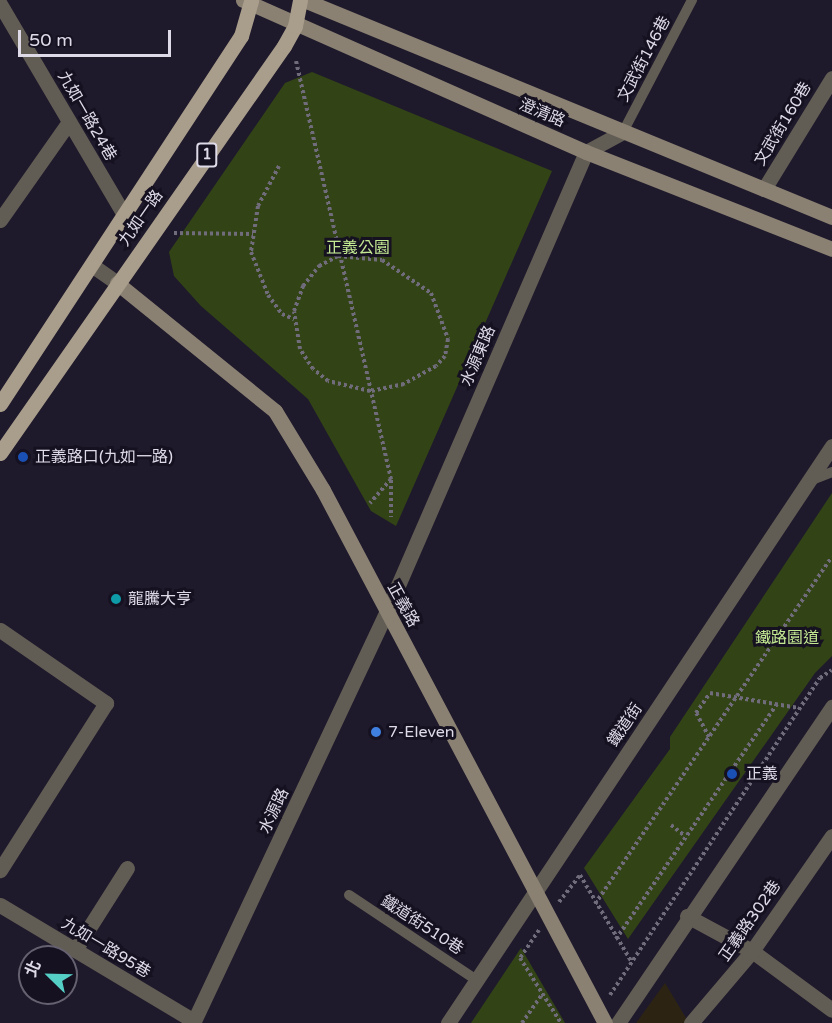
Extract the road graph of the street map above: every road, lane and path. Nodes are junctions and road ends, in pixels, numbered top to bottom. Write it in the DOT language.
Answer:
graph roads {
  1 [pos="302,0"];
  2 [pos="692,0"];
  3 [pos="248,2"];
  4 [pos="0,4"];
  5 [pos="295,26"];
  6 [pos="296,56"];
  7 [pos="832,78"];
  8 [pos="69,122"];
  9 [pos="623,132"];
  10 [pos="586,152"];
  11 [pos="279,166"];
  12 [pos="764,189"];
  13 [pos="124,216"];
  14 [pos="832,217"];
  15 [pos="0,220"];
  16 [pos="170,233"];
  17 [pos="253,234"];
  18 [pos="832,249"];
  19 [pos="338,256"];
  20 [pos="93,266"];
  21 [pos="117,283"];
  22 [pos="294,319"];
  23 [pos="370,391"];
  24 [pos="0,404"];
  25 [pos="832,446"];
  26 [pos="0,453"];
  27 [pos="832,472"];
  28 [pos="391,479"];
  29 [pos="808,481"];
  30 [pos="370,503"];
  31 [pos="391,517"];
  32 [pos="832,557"];
  33 [pos="386,614"];
  34 [pos="0,630"];
  35 [pos="832,670"];
  36 [pos="737,697"];
  37 [pos="777,704"];
  38 [pos="799,708"];
  39 [pos="831,710"];
  40 [pos="709,737"];
  41 [pos="671,825"];
  42 [pos="684,835"];
  43 [pos="832,836"];
  44 [pos="127,868"];
  45 [pos="0,870"];
  46 [pos="580,875"];
  47 [pos="536,891"];
  48 [pos="349,895"];
  49 [pos="595,904"];
  50 [pos="0,905"];
  51 [pos="687,916"];
  52 [pos="616,939"];
  53 [pos="67,945"];
  54 [pos="78,945"];
  55 [pos="752,951"];
  56 [pos="78,952"];
  57 [pos="520,958"];
  58 [pos="478,981"];
  59 [pos="542,993"];
  60 [pos="832,1010"];
  61 [pos="195,1022"];
  62 [pos="448,1023"];
  63 [pos="522,1023"];
  64 [pos="561,1023"];
  65 [pos="605,1023"];
  66 [pos="618,1023"];
  67 [pos="691,1023"];
  1 -- 5 [label="main road, 九如一路 / 1"];
  1 -- 9 [label="main road, 澄清路"];
  2 -- 9 [label="lane, 文武街146巷"];
  3 -- 5 [label="main road, 澄清路"];
  3 -- 13 [label="main road, 九如一路 / 1"];
  4 -- 8 [label="street, 九如一路24巷"];
  5 -- 10 [label="main road, 澄清路"];
  5 -- 21 [label="main road, 九如一路 / 1"];
  6 -- 19 [label="path"];
  7 -- 12 [label="street, 文武街160巷"];
  8 -- 13 [label="street, 九如一路24巷"];
  8 -- 15 [label="street"];
  9 -- 10 [label="street"];
  9 -- 12 [label="main road, 澄清路"];
  10 -- 18 [label="main road, 澄清路"];
  10 -- 33 [label="street, 水源東路"];
  11 -- 17 [label="path"];
  12 -- 14 [label="main road, 澄清路"];
  13 -- 20 [label="main road, 九如一路 / 1"];
  16 -- 17 [label="path"];
  17 -- 22 [label="path"];
  19 -- 22 [label="path"];
  19 -- 23 [label="path"];
  19 -- 23 [label="path"];
  20 -- 21 [label="street, 正義路"];
  20 -- 24 [label="main road, 九如一路 / 1"];
  21 -- 26 [label="main road, 九如一路 / 1"];
  21 -- 33 [label="main road, 正義路"];
  22 -- 23 [label="path"];
  23 -- 28 [label="path"];
  25 -- 29 [label="street, 鐵道街"];
  27 -- 29 [label="lane"];
  28 -- 30 [label="path"];
  28 -- 31 [label="path"];
  29 -- 47 [label="street, 鐵道街"];
  32 -- 36 [label="path"];
  33 -- 47 [label="main road, 正義路"];
  33 -- 61 [label="street, 水源路"];
  34 -- 45 [label="street"];
  35 -- 38 [label="path"];
  36 -- 37 [label="path"];
  36 -- 40 [label="path"];
  36 -- 40 [label="path"];
  37 -- 38 [label="path"];
  37 -- 42 [label="path"];
  38 -- 52 [label="path"];
  39 -- 51 [label="street"];
  40 -- 49 [label="path"];
  41 -- 42 [label="path"];
  42 -- 52 [label="path"];
  43 -- 55 [label="street, 正義路302巷"];
  44 -- 54 [label="street"];
  46 -- 49 [label="path"];
  47 -- 58 [label="street, 鐵道街"];
  47 -- 65 [label="main road, 正義路"];
  48 -- 58 [label="lane, 鐵道街510巷"];
  49 -- 52 [label="path"];
  50 -- 53 [label="street, 九如一路95巷"];
  51 -- 55 [label="street"];
  51 -- 66 [label="street"];
  55 -- 60 [label="street"];
  55 -- 67 [label="street, 正義路302巷"];
  56 -- 61 [label="street, 九如一路95巷"];
  57 -- 59 [label="path"];
  58 -- 62 [label="street, 鐵道街"];
  59 -- 63 [label="path"];
  59 -- 64 [label="path"];
}
